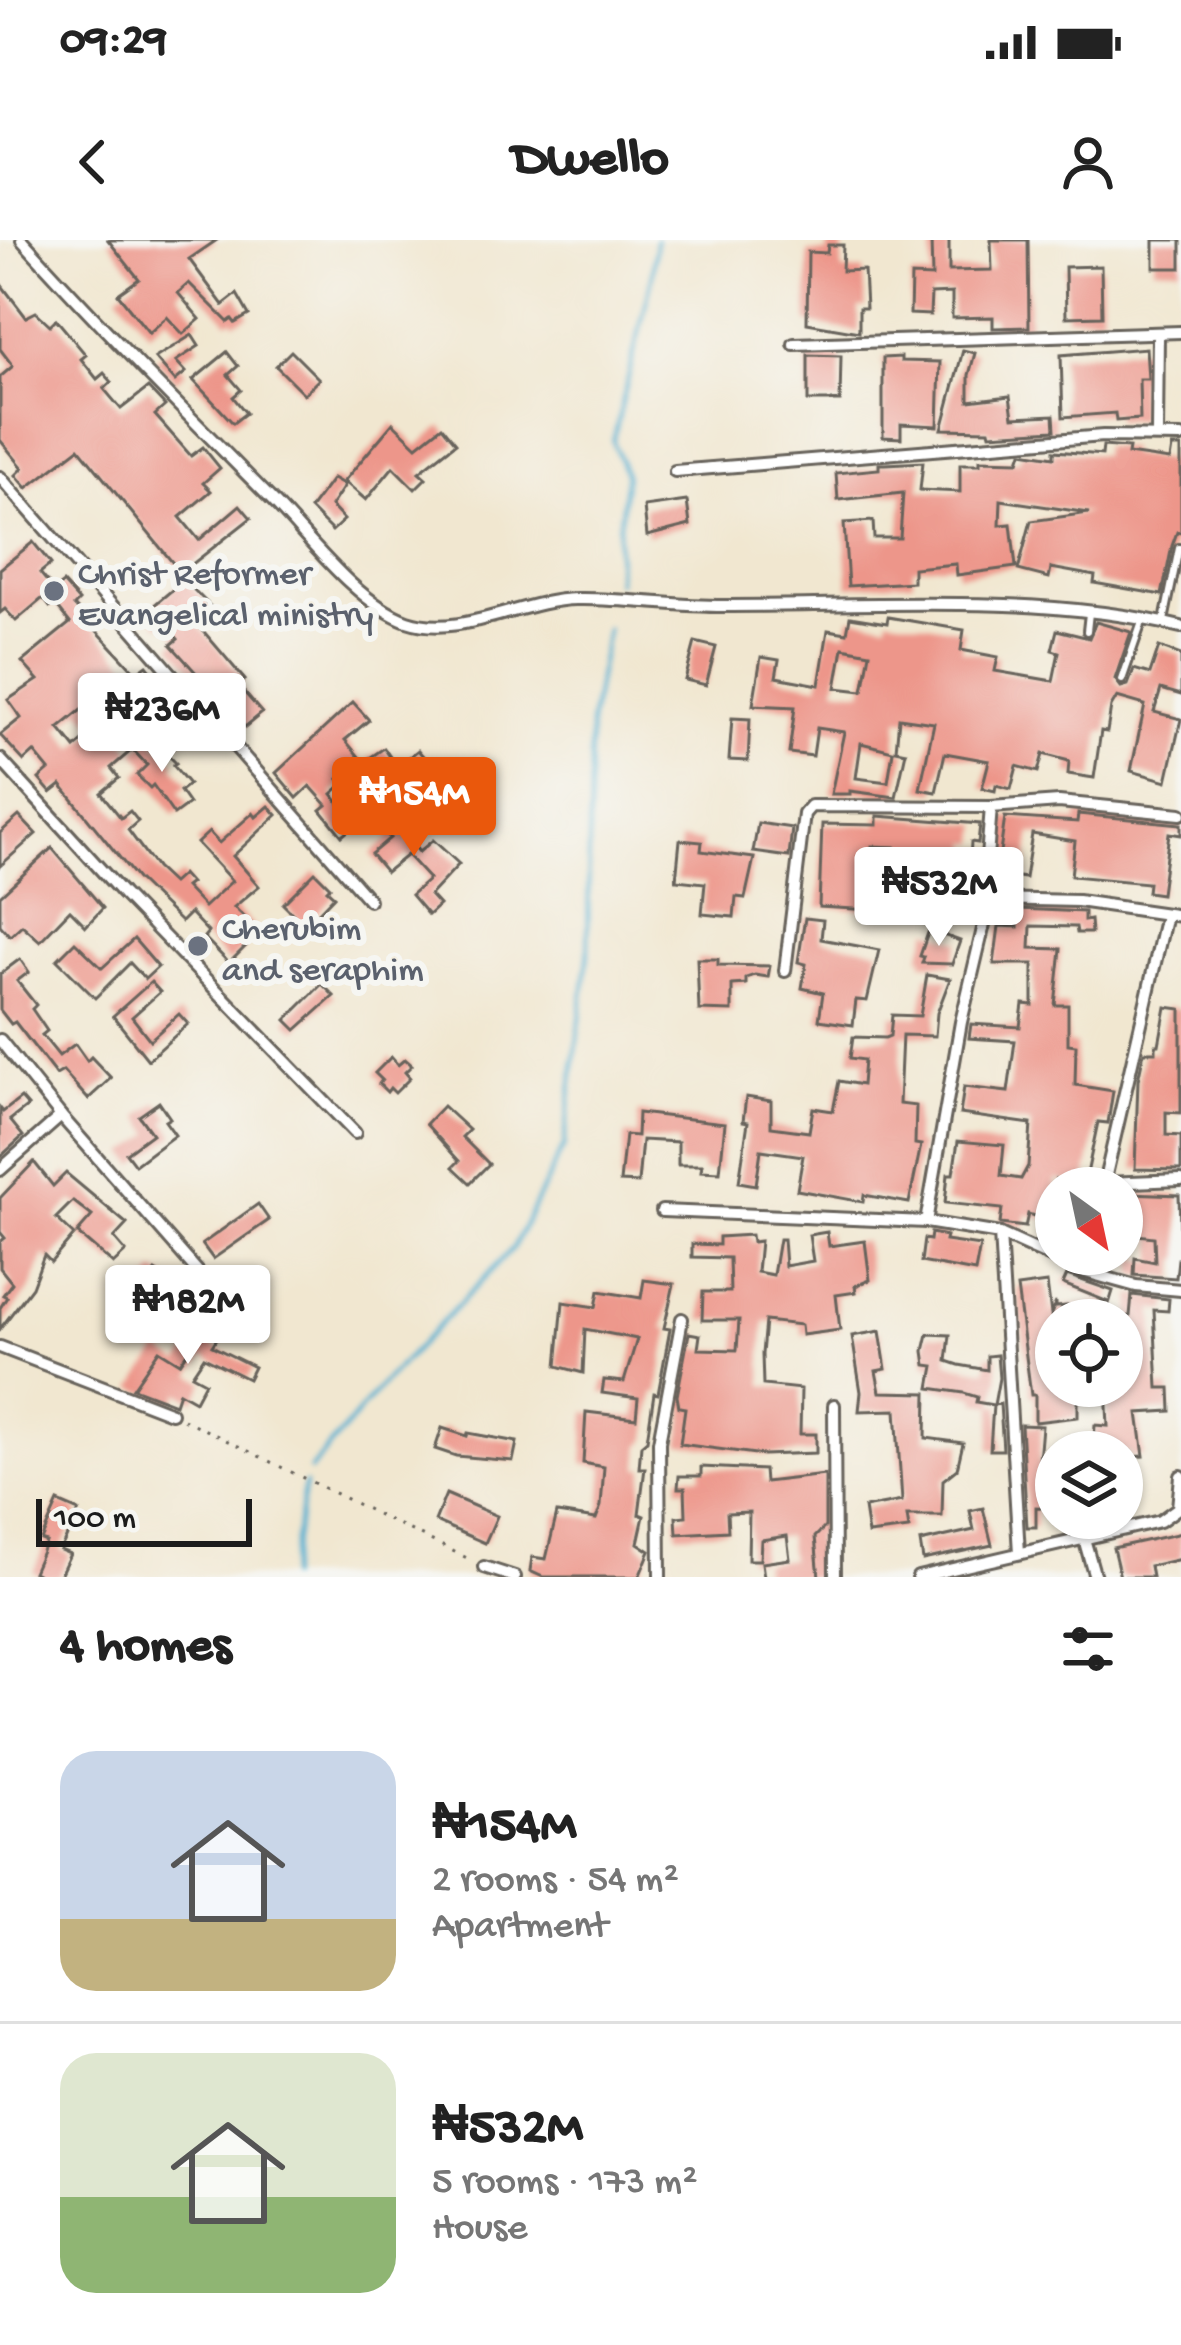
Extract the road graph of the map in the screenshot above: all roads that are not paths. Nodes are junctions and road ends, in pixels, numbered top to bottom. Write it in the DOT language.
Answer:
graph roads {
  1 [pos="22,240"];
  2 [pos="1181,332"];
  3 [pos="1158,333"];
  4 [pos="794,344"];
  5 [pos="1157,434"];
  6 [pos="1181,437"];
  7 [pos="675,471"];
  8 [pos="0,477"];
  9 [pos="1179,548"];
  10 [pos="1090,609"];
  11 [pos="1143,619"];
  12 [pos="1163,623"];
  13 [pos="1181,627"];
  14 [pos="1087,631"];
  15 [pos="1122,680"];
  16 [pos="0,759"];
  17 [pos="992,807"];
  18 [pos="1181,814"];
  19 [pos="986,870"];
  20 [pos="369,900"];
  21 [pos="1166,914"];
  22 [pos="1181,916"];
  23 [pos="785,970"];
  24 [pos="0,1040"];
  25 [pos="61,1116"];
  26 [pos="355,1133"];
  27 [pos="1108,1167"];
  28 [pos="0,1169"];
  29 [pos="1181,1180"];
  30 [pos="1143,1183"];
  31 [pos="662,1211"];
  32 [pos="926,1222"];
  33 [pos="1000,1234"];
  34 [pos="1035,1250"];
  35 [pos="1098,1275"];
  36 [pos="206,1281"];
  37 [pos="1181,1290"];
  38 [pos="682,1319"];
  39 [pos="0,1347"];
  40 [pos="834,1405"];
  41 [pos="171,1413"];
  42 [pos="1181,1476"];
  43 [pos="1085,1542"];
  44 [pos="1019,1553"];
  45 [pos="484,1567"];
  46 [pos="515,1577"];
  47 [pos="660,1577"];
  48 [pos="836,1577"];
  49 [pos="918,1577"];
  50 [pos="1095,1577"];
  1 -- 10 [label="street"];
  2 -- 3 [label="street"];
  3 -- 4 [label="street"];
  3 -- 5 [label="street"];
  5 -- 6 [label="street"];
  5 -- 7 [label="street"];
  8 -- 20 [label="street"];
  9 -- 12 [label="lane"];
  10 -- 11 [label="street"];
  10 -- 14 [label="lane"];
  11 -- 12 [label="street"];
  11 -- 15 [label="lane"];
  12 -- 13 [label="street"];
  16 -- 26 [label="street"];
  17 -- 18 [label="street"];
  17 -- 19 [label="street"];
  17 -- 23 [label="street"];
  21 -- 22 [label="street"];
  21 -- 27 [label="street"];
  21 -- 32 [label="street"];
  24 -- 25 [label="street"];
  25 -- 28 [label="street"];
  25 -- 36 [label="street"];
  29 -- 30 [label="street"];
  31 -- 32 [label="street"];
  32 -- 33 [label="street"];
  33 -- 34 [label="street"];
  33 -- 44 [label="street"];
  35 -- 37 [label="street"];
  38 -- 47 [label="street"];
  39 -- 41 [label="street"];
  40 -- 48 [label="street"];
  42 -- 43 [label="street"];
  43 -- 44 [label="street"];
  43 -- 50 [label="street"];
  44 -- 49 [label="street"];
  45 -- 46 [label="street"];
}
